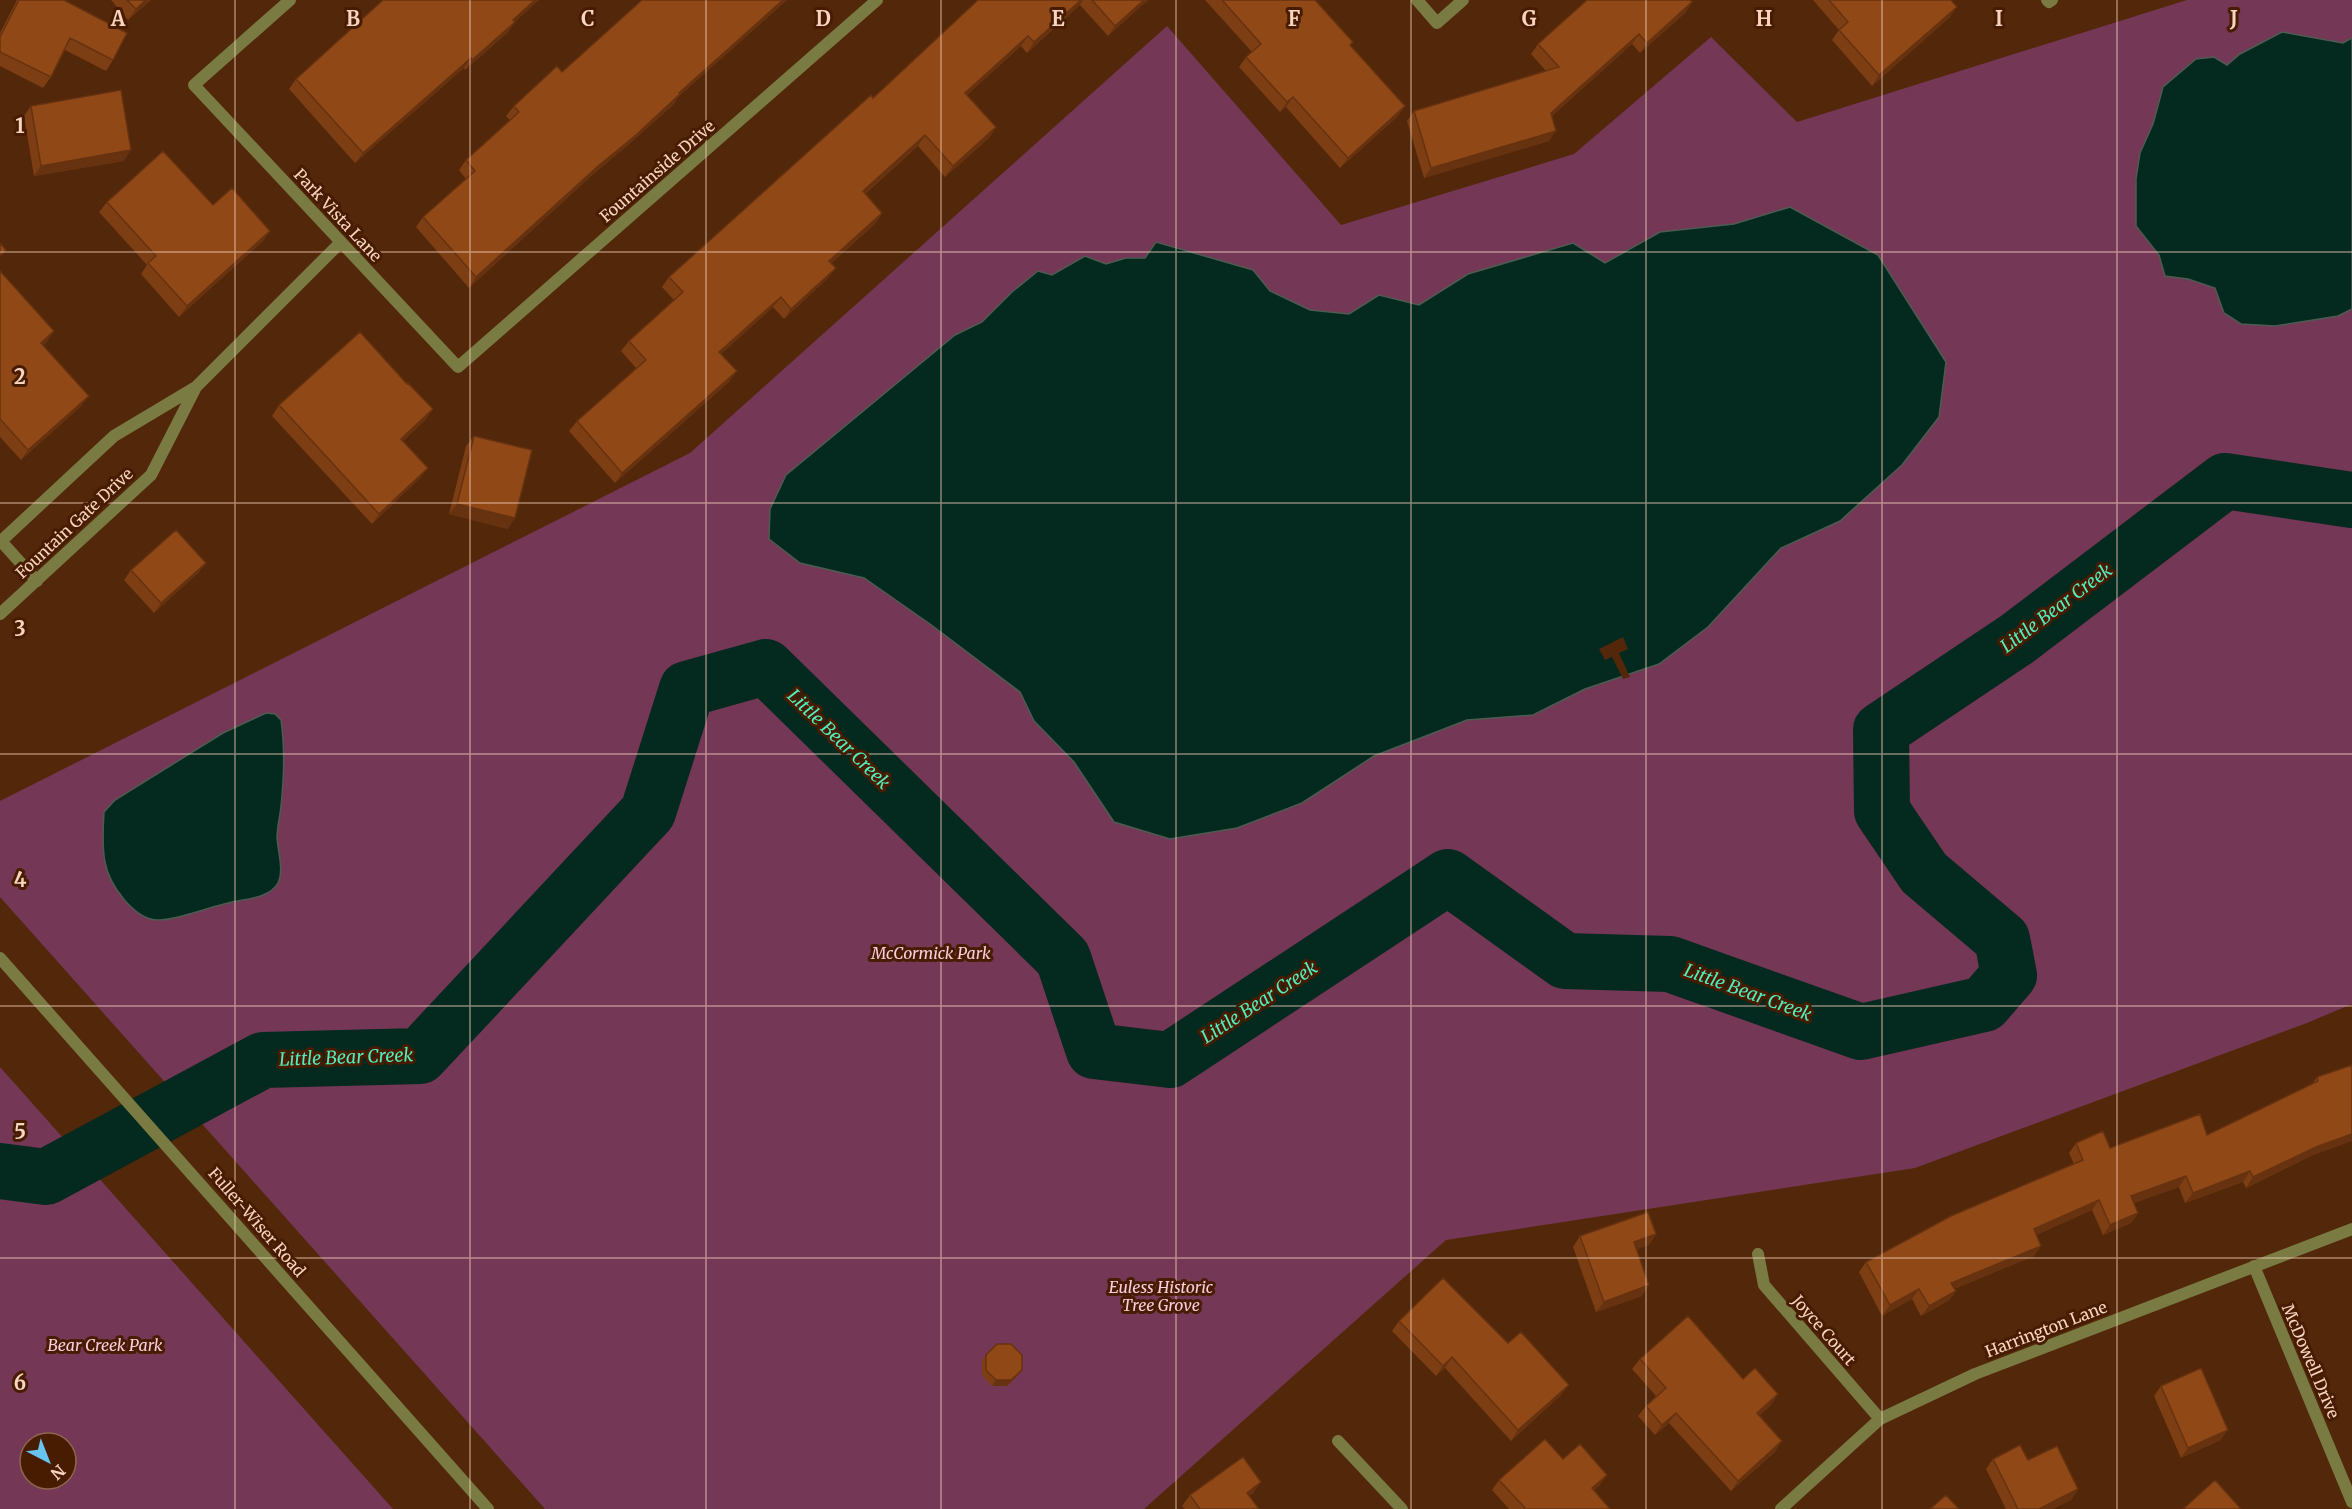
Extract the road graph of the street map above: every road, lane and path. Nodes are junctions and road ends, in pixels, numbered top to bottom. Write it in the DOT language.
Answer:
graph roads {
  1 [pos="290,0"];
  2 [pos="876,0"];
  3 [pos="1417,0"];
  4 [pos="1463,0"];
  5 [pos="341,242"];
  6 [pos="458,367"];
  7 [pos="196,387"];
  8 [pos="0,541"];
  9 [pos="37,580"];
  10 [pos="0,614"];
  11 [pos="0,958"];
  12 [pos="2352,1229"];
  13 [pos="1758,1254"];
  14 [pos="2254,1266"];
  15 [pos="1880,1419"];
  16 [pos="1338,1441"];
  17 [pos="2352,1502"];
  18 [pos="488,1509"];
  19 [pos="1402,1509"];
  20 [pos="1781,1509"];
  1 -- 5 [label="street, Park Vista Lane"];
  2 -- 6 [label="street, Fountainside Drive"];
  3 -- 4 [label="street"];
  5 -- 6 [label="street, Park Vista Lane"];
  5 -- 7 [label="street, Fountain Gate Drive"];
  7 -- 8 [label="street, Fountain Gate Drive"];
  7 -- 9 [label="street, Fountain Gate Drive"];
  8 -- 9 [label="street"];
  9 -- 10 [label="street, Fountain Gate Drive"];
  11 -- 18 [label="street, Fuller-Wiser Road"];
  12 -- 14 [label="street, Harrington Lane"];
  13 -- 15 [label="street, Joyce Court"];
  14 -- 15 [label="street, Harrington Lane"];
  14 -- 17 [label="street, McDowell Drive"];
  15 -- 20 [label="street, Harrington Lane"];
  16 -- 19 [label="street"];
}
